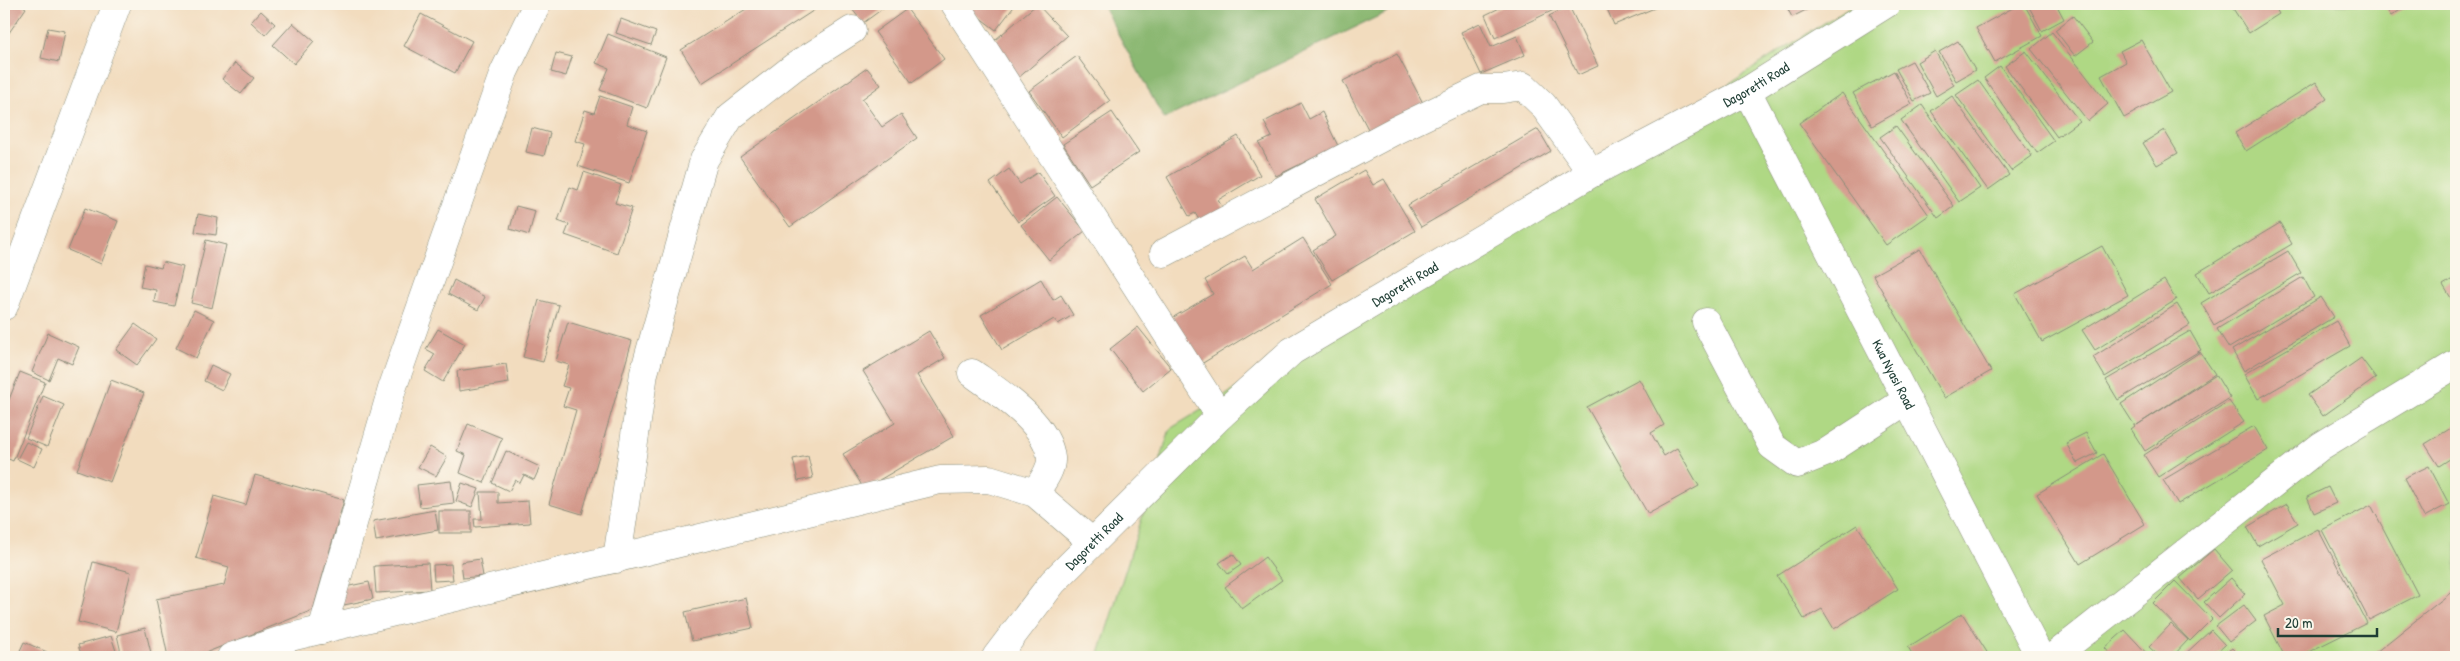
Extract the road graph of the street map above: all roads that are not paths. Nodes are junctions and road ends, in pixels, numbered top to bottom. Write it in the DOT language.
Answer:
graph roads {
  1 [pos="117,4"];
  2 [pos="537,4"];
  3 [pos="955,4"];
  4 [pos="1886,4"];
  5 [pos="852,30"];
  6 [pos="1747,91"];
  7 [pos="1592,173"];
  8 [pos="1164,253"];
  9 [pos="4,306"];
  10 [pos="1706,322"];
  11 [pos="2456,364"];
  12 [pos="972,373"];
  13 [pos="1907,400"];
  14 [pos="1220,416"];
  15 [pos="1035,493"];
  16 [pos="1092,542"];
  17 [pos="617,559"];
  18 [pos="322,630"];
  19 [pos="231,657"];
  20 [pos="996,657"];
  21 [pos="2040,657"];
  22 [pos="2053,657"];
  1 -- 9 [label="street"];
  2 -- 18 [label="street"];
  3 -- 14 [label="street"];
  4 -- 6 [label="street, Dagoretti Road"];
  5 -- 17 [label="street"];
  6 -- 7 [label="street, Dagoretti Road"];
  6 -- 13 [label="street, Kwa Nyasi Road"];
  7 -- 8 [label="street"];
  7 -- 14 [label="street, Dagoretti Road"];
  10 -- 13 [label="street"];
  11 -- 22 [label="street"];
  12 -- 15 [label="street"];
  13 -- 21 [label="street, Kwa Nyasi Road"];
  14 -- 16 [label="street, Dagoretti Road"];
  15 -- 16 [label="street"];
  15 -- 17 [label="street"];
  16 -- 20 [label="street, Dagoretti Road"];
  17 -- 18 [label="street"];
  18 -- 19 [label="street"];
}
